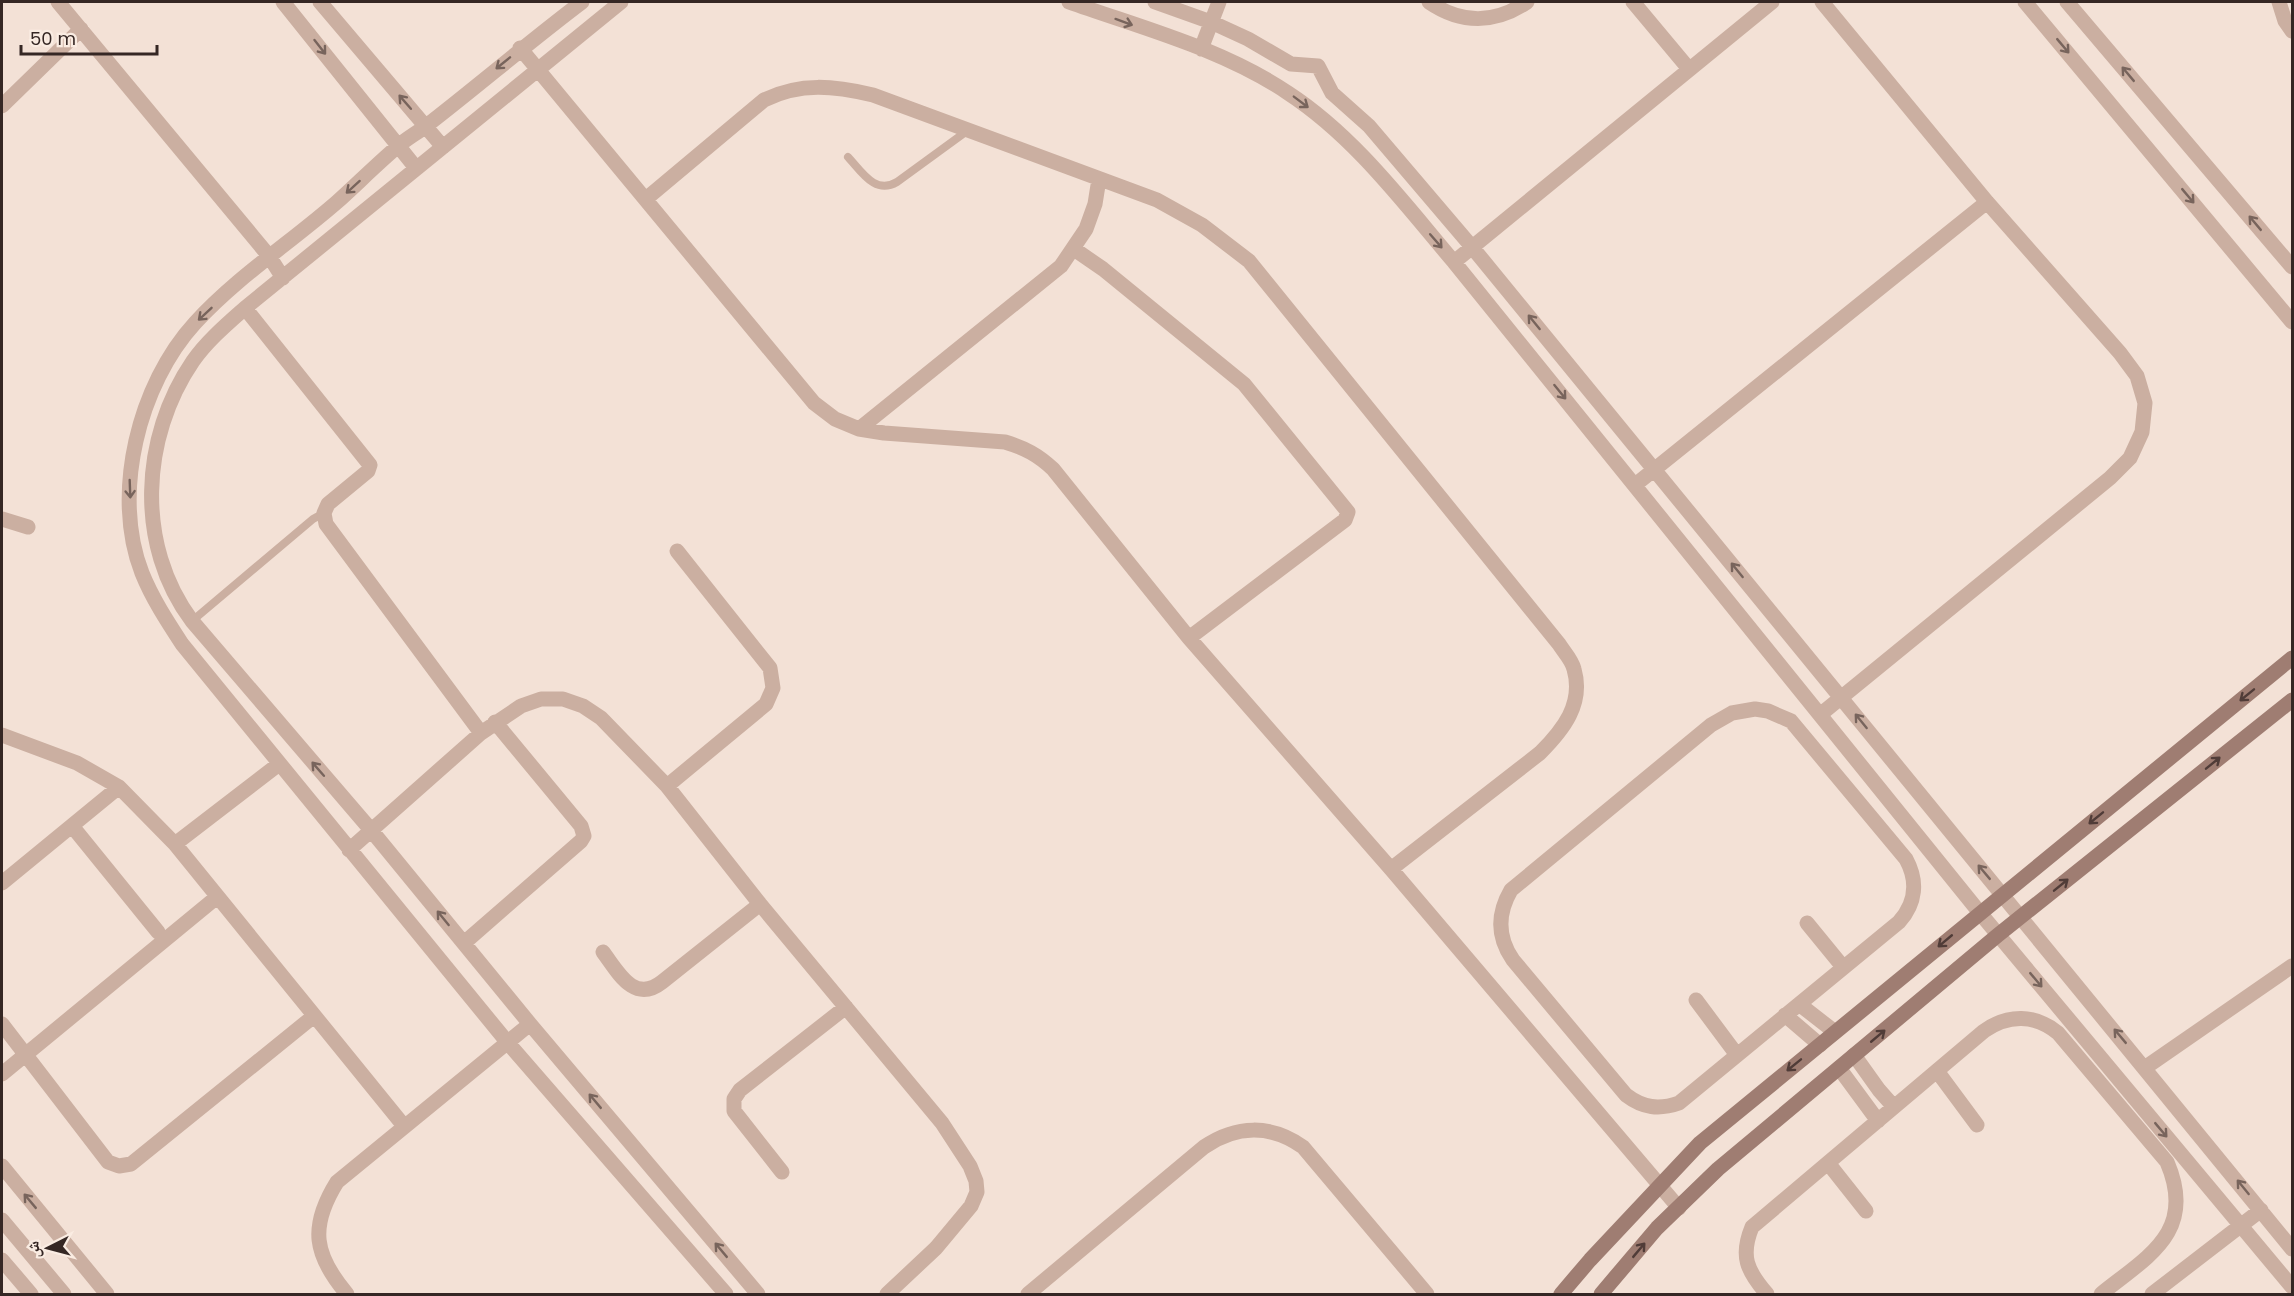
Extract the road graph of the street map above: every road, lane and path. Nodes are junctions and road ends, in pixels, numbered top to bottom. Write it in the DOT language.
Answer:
graph roads {
  1 [pos="58,2"];
  2 [pos="284,2"];
  3 [pos="321,2"];
  4 [pos="582,2"];
  5 [pos="621,2"];
  6 [pos="1069,2"];
  7 [pos="1155,2"];
  8 [pos="1219,2"];
  9 [pos="1429,2"];
  10 [pos="1527,2"];
  11 [pos="1633,2"];
  12 [pos="1772,2"];
  13 [pos="1821,2"];
  14 [pos="2025,2"];
  15 [pos="2067,2"];
  16 [pos="2279,2"];
  17 [pos="1211,22"];
  18 [pos="81,29"];
  19 [pos="2292,31"];
  20 [pos="520,48"];
  21 [pos="1201,50"];
  22 [pos="1689,69"];
  23 [pos="539,70"];
  24 [pos="2,106"];
  25 [pos="426,126"];
  26 [pos="968,130"];
  27 [pos="398,146"];
  28 [pos="443,147"];
  29 [pos="848,157"];
  30 [pos="416,168"];
  31 [pos="1099,178"];
  32 [pos="647,198"];
  33 [pos="1987,202"];
  34 [pos="1472,247"];
  35 [pos="1074,249"];
  36 [pos="269,255"];
  37 [pos="1454,262"];
  38 [pos="2292,267"];
  39 [pos="283,278"];
  40 [pos="245,308"];
  41 [pos="2292,322"];
  42 [pos="859,429"];
  43 [pos="1654,468"];
  44 [pos="1635,485"];
  45 [pos="324,513"];
  46 [pos="2,519"];
  47 [pos="28,526"];
  48 [pos="677,551"];
  49 [pos="192,621"];
  50 [pos="1189,638"];
  51 [pos="2292,658"];
  52 [pos="1842,697"];
  53 [pos="2292,700"];
  54 [pos="1821,714"];
  55 [pos="495,722"];
  56 [pos="481,733"];
  57 [pos="2,735"];
  58 [pos="279,764"];
  59 [pos="667,786"];
  60 [pos="119,787"];
  61 [pos="72,826"];
  62 [pos="371,830"];
  63 [pos="175,844"];
  64 [pos="349,850"];
  65 [pos="1391,869"];
  66 [pos="2,883"];
  67 [pos="2003,894"];
  68 [pos="217,897"];
  69 [pos="760,904"];
  70 [pos="1980,913"];
  71 [pos="2021,917"];
  72 [pos="1807,923"];
  73 [pos="158,932"];
  74 [pos="1998,935"];
  75 [pos="464,943"];
  76 [pos="603,952"];
  77 [pos="2292,966"];
  78 [pos="1844,967"];
  79 [pos="1696,1000"];
  80 [pos="1799,1004"];
  81 [pos="846,1007"];
  82 [pos="314,1016"];
  83 [pos="1785,1016"];
  84 [pos="2,1024"];
  85 [pos="530,1024"];
  86 [pos="1834,1032"];
  87 [pos="508,1043"];
  88 [pos="1820,1045"];
  89 [pos="26,1054"];
  90 [pos="1737,1055"];
  91 [pos="1854,1055"];
  92 [pos="2146,1067"];
  93 [pos="1839,1068"];
  94 [pos="1936,1071"];
  95 [pos="2,1074"];
  96 [pos="1894,1107"];
  97 [pos="1878,1121"];
  98 [pos="1977,1125"];
  99 [pos="404,1126"];
  100 [pos="1828,1163"];
  101 [pos="2,1166"];
  102 [pos="782,1172"];
  103 [pos="1660,1183"];
  104 [pos="1679,1208"];
  105 [pos="2260,1210"];
  106 [pos="1866,1211"];
  107 [pos="2,1220"];
  108 [pos="2241,1225"];
  109 [pos="2292,1249"];
  110 [pos="2,1260"];
  111 [pos="2292,1287"];
  112 [pos="31,1294"];
  113 [pos="64,1294"];
  114 [pos="107,1294"];
  115 [pos="347,1294"];
  116 [pos="726,1294"];
  117 [pos="758,1294"];
  118 [pos="887,1294"];
  119 [pos="1028,1294"];
  120 [pos="1427,1294"];
  121 [pos="1561,1294"];
  122 [pos="1601,1294"];
  123 [pos="1767,1294"];
  124 [pos="2101,1294"];
  125 [pos="2152,1294"];
  1 -- 18 [label="street"];
  2 -- 27 [label="street, one-way"];
  25 -- 3 [label="street, one-way"];
  4 -- 20 [label="street"];
  5 -- 23 [label="street"];
  6 -- 21 [label="street, one-way"];
  7 -- 17 [label="street"];
  8 -- 17 [label="street"];
  9 -- 10 [label="street"];
  11 -- 22 [label="street"];
  12 -- 22 [label="street"];
  13 -- 33 [label="street"];
  14 -- 41 [label="street, one-way"];
  38 -- 15 [label="street, one-way"];
  16 -- 19 [label="street"];
  17 -- 21 [label="street"];
  17 -- 34 [label="street"];
  18 -- 24 [label="street"];
  18 -- 36 [label="street"];
  20 -- 23 [label="street"];
  20 -- 25 [label="street, one-way"];
  21 -- 37 [label="street, one-way"];
  22 -- 34 [label="street"];
  23 -- 28 [label="street"];
  23 -- 32 [label="street"];
  25 -- 27 [label="street"];
  25 -- 28 [label="street"];
  26 -- 29 [label="lane"];
  26 -- 31 [label="street"];
  26 -- 32 [label="street"];
  27 -- 30 [label="street"];
  27 -- 36 [label="street, one-way"];
  28 -- 30 [label="street"];
  30 -- 39 [label="street"];
  31 -- 35 [label="street"];
  31 -- 65 [label="street"];
  32 -- 42 [label="street"];
  33 -- 43 [label="street"];
  33 -- 52 [label="street"];
  34 -- 37 [label="street"];
  43 -- 34 [label="street, one-way"];
  35 -- 42 [label="street"];
  35 -- 50 [label="street"];
  36 -- 39 [label="street"];
  36 -- 58 [label="street, one-way"];
  37 -- 44 [label="street, one-way"];
  39 -- 40 [label="street"];
  40 -- 45 [label="street"];
  40 -- 49 [label="street"];
  42 -- 50 [label="street"];
  43 -- 44 [label="street"];
  52 -- 43 [label="street, one-way"];
  44 -- 54 [label="street"];
  45 -- 49 [label="lane"];
  45 -- 56 [label="street"];
  46 -- 47 [label="street"];
  48 -- 59 [label="street"];
  62 -- 49 [label="street, one-way"];
  50 -- 65 [label="street"];
  51 -- 67 [label="street, one-way"];
  52 -- 54 [label="street"];
  67 -- 52 [label="street, one-way"];
  71 -- 53 [label="street, one-way"];
  54 -- 70 [label="street"];
  55 -- 56 [label="street"];
  55 -- 59 [label="street"];
  55 -- 75 [label="street"];
  56 -- 62 [label="street"];
  57 -- 60 [label="street"];
  58 -- 63 [label="street"];
  58 -- 64 [label="street"];
  59 -- 69 [label="street"];
  60 -- 61 [label="street"];
  60 -- 63 [label="street"];
  61 -- 66 [label="street"];
  61 -- 73 [label="street"];
  62 -- 64 [label="street"];
  75 -- 62 [label="street, one-way"];
  63 -- 68 [label="street"];
  64 -- 87 [label="street"];
  65 -- 103 [label="street"];
  67 -- 70 [label="street"];
  67 -- 71 [label="street"];
  68 -- 82 [label="street"];
  68 -- 89 [label="street"];
  69 -- 76 [label="street"];
  69 -- 81 [label="street"];
  70 -- 74 [label="street"];
  70 -- 86 [label="street, one-way"];
  71 -- 74 [label="street"];
  92 -- 71 [label="street, one-way"];
  72 -- 78 [label="street"];
  91 -- 74 [label="street, one-way"];
  74 -- 108 [label="street, one-way"];
  75 -- 85 [label="street"];
  77 -- 92 [label="street"];
  78 -- 80 [label="street"];
  78 -- 90 [label="street"];
  79 -- 90 [label="street"];
  80 -- 83 [label="street"];
  80 -- 86 [label="street"];
  81 -- 102 [label="street"];
  81 -- 118 [label="street"];
  82 -- 89 [label="street"];
  82 -- 99 [label="street"];
  83 -- 88 [label="street"];
  83 -- 90 [label="street"];
  84 -- 89 [label="street"];
  85 -- 87 [label="street"];
  117 -- 85 [label="street, one-way"];
  86 -- 88 [label="street"];
  87 -- 99 [label="street"];
  87 -- 116 [label="street"];
  88 -- 103 [label="street, one-way"];
  89 -- 95 [label="street"];
  91 -- 93 [label="street"];
  91 -- 96 [label="street"];
  105 -- 92 [label="street, one-way"];
  93 -- 97 [label="street"];
  93 -- 104 [label="street"];
  94 -- 96 [label="street"];
  94 -- 98 [label="street"];
  94 -- 124 [label="street"];
  96 -- 97 [label="street"];
  97 -- 100 [label="street"];
  99 -- 115 [label="street"];
  100 -- 106 [label="street"];
  100 -- 123 [label="street"];
  114 -- 101 [label="street, one-way"];
  103 -- 104 [label="street"];
  103 -- 121 [label="street"];
  122 -- 104 [label="street, one-way"];
  105 -- 108 [label="street"];
  105 -- 109 [label="street"];
  107 -- 113 [label="street"];
  108 -- 111 [label="street"];
  108 -- 125 [label="street"];
  110 -- 112 [label="street"];
  119 -- 120 [label="street"];
}
